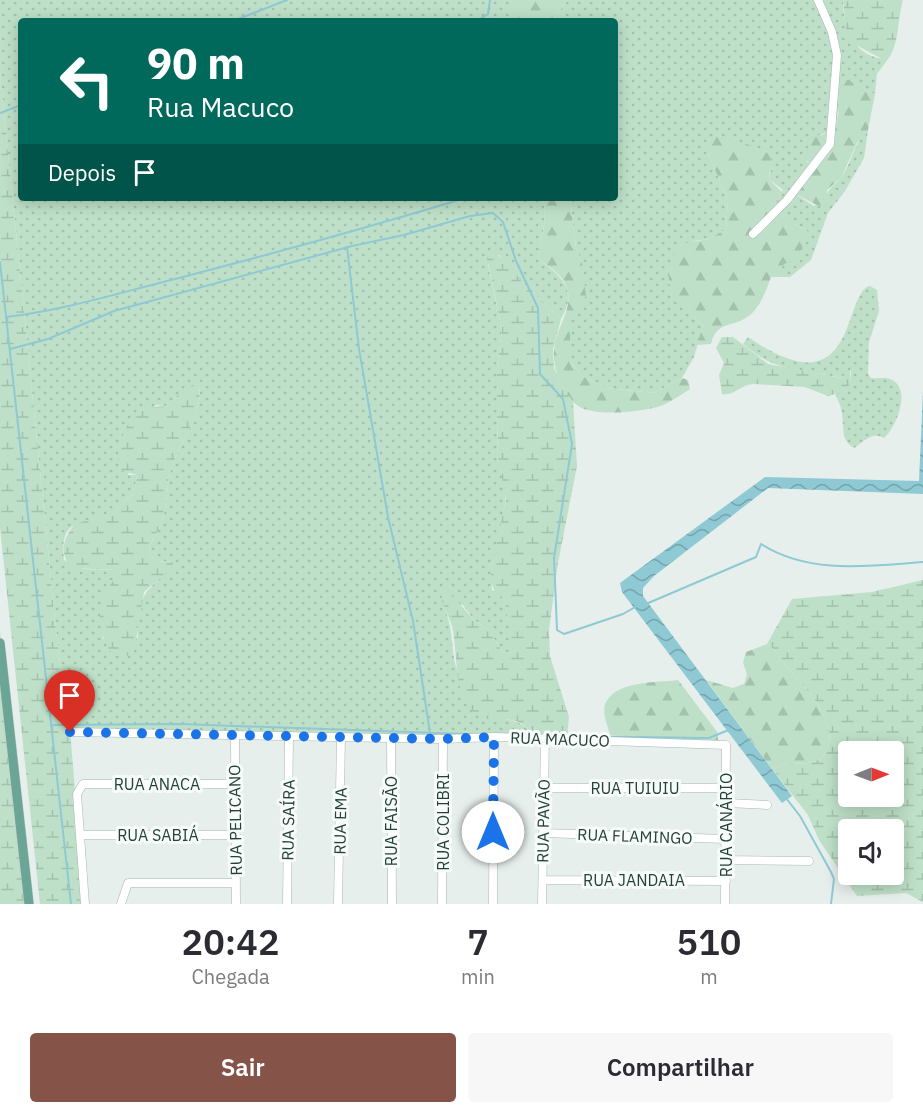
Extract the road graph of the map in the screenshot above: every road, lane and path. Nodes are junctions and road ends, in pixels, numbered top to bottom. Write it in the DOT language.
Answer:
graph roads {
  1 [pos="818,0"];
  2 [pos="753,234"];
  3 [pos="0,644"];
  4 [pos="70,732"];
  5 [pos="235,736"];
  6 [pos="289,736"];
  7 [pos="341,737"];
  8 [pos="494,737"];
  9 [pos="391,738"];
  10 [pos="545,738"];
  11 [pos="443,739"];
  12 [pos="726,745"];
  13 [pos="235,784"];
  14 [pos="543,788"];
  15 [pos="727,788"];
  16 [pos="727,803"];
  17 [pos="767,805"];
  18 [pos="543,833"];
  19 [pos="80,835"];
  20 [pos="236,835"];
  21 [pos="726,839"];
  22 [pos="726,860"];
  23 [pos="808,861"];
  24 [pos="543,880"];
  25 [pos="726,880"];
  26 [pos="236,883"];
  27 [pos="29,904"];
  28 [pos="85,904"];
  29 [pos="121,904"];
  30 [pos="236,904"];
  31 [pos="287,904"];
  32 [pos="339,904"];
  33 [pos="392,904"];
  34 [pos="442,904"];
  35 [pos="493,904"];
  36 [pos="542,904"];
  37 [pos="725,904"];
  1 -- 2 [label="street"];
  3 -- 27 [label="main road"];
  4 -- 5 [label="street, RUA MACUCO"];
  5 -- 6 [label="street, RUA MACUCO"];
  5 -- 13 [label="street, RUA PELICANO"];
  6 -- 7 [label="street, RUA MACUCO"];
  6 -- 31 [label="street, RUA SAÍRA"];
  7 -- 9 [label="street, RUA MACUCO"];
  7 -- 32 [label="street, RUA EMA"];
  8 -- 10 [label="street, RUA MACUCO"];
  8 -- 11 [label="street, RUA MACUCO"];
  8 -- 35 [label="street"];
  9 -- 11 [label="street, RUA MACUCO"];
  9 -- 33 [label="street, RUA FAISÃO"];
  10 -- 12 [label="street, RUA MACUCO"];
  10 -- 14 [label="street, RUA PAVÃO"];
  11 -- 34 [label="street, RUA COLIBRI"];
  12 -- 15 [label="street, RUA CANÁRIO"];
  13 -- 19 [label="street, RUA ANACA"];
  13 -- 20 [label="street, RUA PELICANO"];
  14 -- 15 [label="street, RUA TUIUIU"];
  14 -- 18 [label="street, RUA PAVÃO"];
  15 -- 16 [label="street, RUA CANÁRIO"];
  16 -- 17 [label="street"];
  16 -- 21 [label="street, RUA CANÁRIO"];
  18 -- 21 [label="street, RUA FLAMINGO"];
  18 -- 24 [label="street, RUA PAVÃO"];
  19 -- 20 [label="street, RUA SABIÁ"];
  19 -- 28 [label="street"];
  20 -- 26 [label="street, RUA PELICANO"];
  21 -- 22 [label="street, RUA CANÁRIO"];
  22 -- 23 [label="street"];
  22 -- 25 [label="street, RUA CANÁRIO"];
  24 -- 25 [label="street, RUA JANDAIA"];
  24 -- 36 [label="street, RUA PAVÃO"];
  25 -- 37 [label="street, RUA CANÁRIO"];
  26 -- 29 [label="street"];
  26 -- 30 [label="street, RUA PELICANO"];
}
